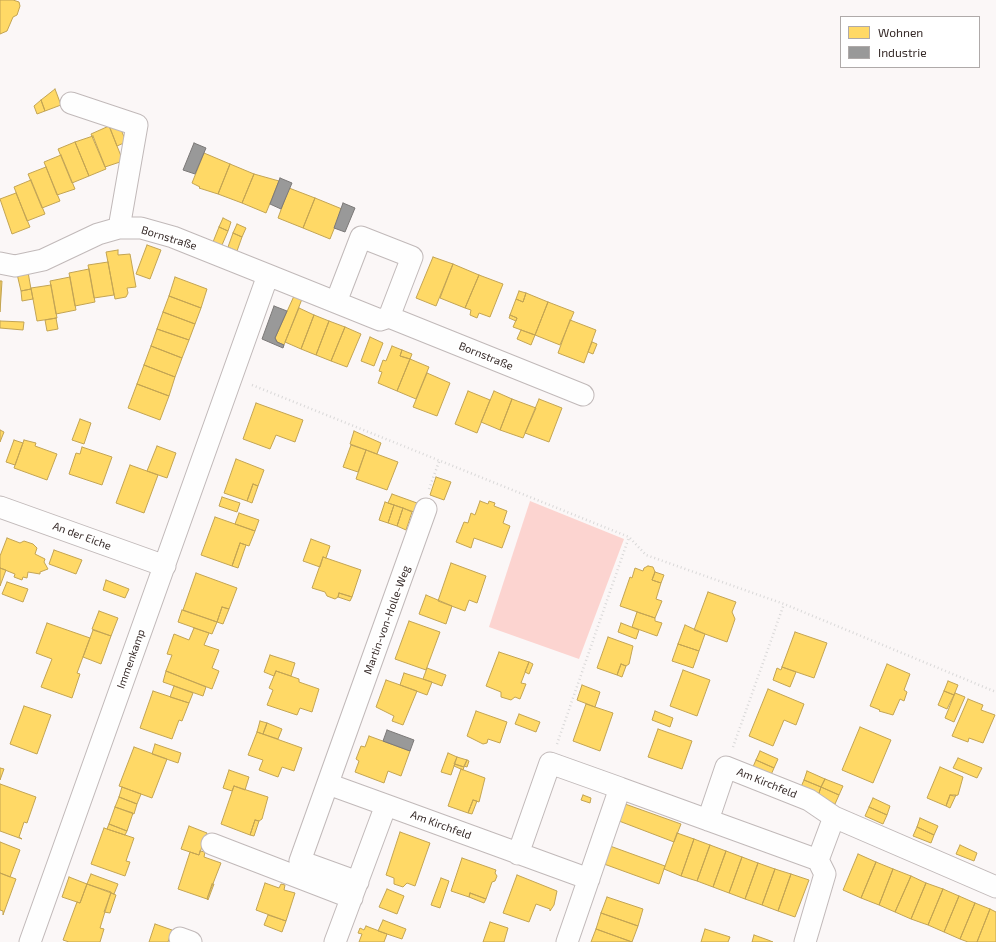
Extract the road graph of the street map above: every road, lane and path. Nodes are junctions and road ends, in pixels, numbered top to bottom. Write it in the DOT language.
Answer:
graph roads {
  1 [pos="71,103"];
  2 [pos="119,228"];
  3 [pos="0,263"];
  4 [pos="268,275"];
  5 [pos="336,302"];
  6 [pos="389,317"];
  7 [pos="233,377"];
  8 [pos="583,395"];
  9 [pos="440,459"];
  10 [pos="0,507"];
  11 [pos="426,509"];
  12 [pos="629,537"];
  13 [pos="165,566"];
  14 [pos="784,604"];
  15 [pos="996,692"];
  16 [pos="550,763"];
  17 [pos="726,767"];
  18 [pos="328,784"];
  19 [pos="620,788"];
  20 [pos="386,805"];
  21 [pos="834,818"];
  22 [pos="708,820"];
  23 [pos="212,844"];
  24 [pos="518,854"];
  25 [pos="818,860"];
  26 [pos="589,879"];
  27 [pos="996,886"];
  28 [pos="355,890"];
  29 [pos="30,942"];
  30 [pos="335,942"];
  31 [pos="567,942"];
  32 [pos="805,942"];
  1 -- 2 [label="street"];
  2 -- 3 [label="street, Bornstraße"];
  2 -- 4 [label="street, Bornstraße"];
  4 -- 5 [label="street, Bornstraße"];
  4 -- 7 [label="street"];
  5 -- 6 [label="street, Bornstraße"];
  5 -- 6 [label="street"];
  6 -- 8 [label="street, Bornstraße"];
  7 -- 9 [label="path"];
  7 -- 13 [label="street, Immenkamp"];
  9 -- 11 [label="path"];
  9 -- 12 [label="path"];
  10 -- 13 [label="street, An der Eiche"];
  11 -- 18 [label="street, Martin-von-Holle-Weg"];
  12 -- 14 [label="path"];
  12 -- 16 [label="path"];
  13 -- 29 [label="street, Immenkamp"];
  14 -- 15 [label="path"];
  14 -- 17 [label="path"];
  16 -- 19 [label="street"];
  16 -- 24 [label="street"];
  17 -- 21 [label="street, Am Kirchfeld"];
  17 -- 22 [label="street, Am Kirchfeld"];
  18 -- 20 [label="street"];
  18 -- 28 [label="street, Martin-von-Holle-Weg"];
  19 -- 22 [label="street"];
  19 -- 26 [label="street"];
  20 -- 24 [label="street, Am Kirchfeld"];
  20 -- 28 [label="street"];
  21 -- 25 [label="street"];
  21 -- 27 [label="street, Am Kirchfeld"];
  22 -- 25 [label="street"];
  23 -- 28 [label="street"];
  24 -- 26 [label="street, Am Kirchfeld"];
  25 -- 32 [label="street"];
  26 -- 31 [label="street"];
  28 -- 30 [label="street"];
}
